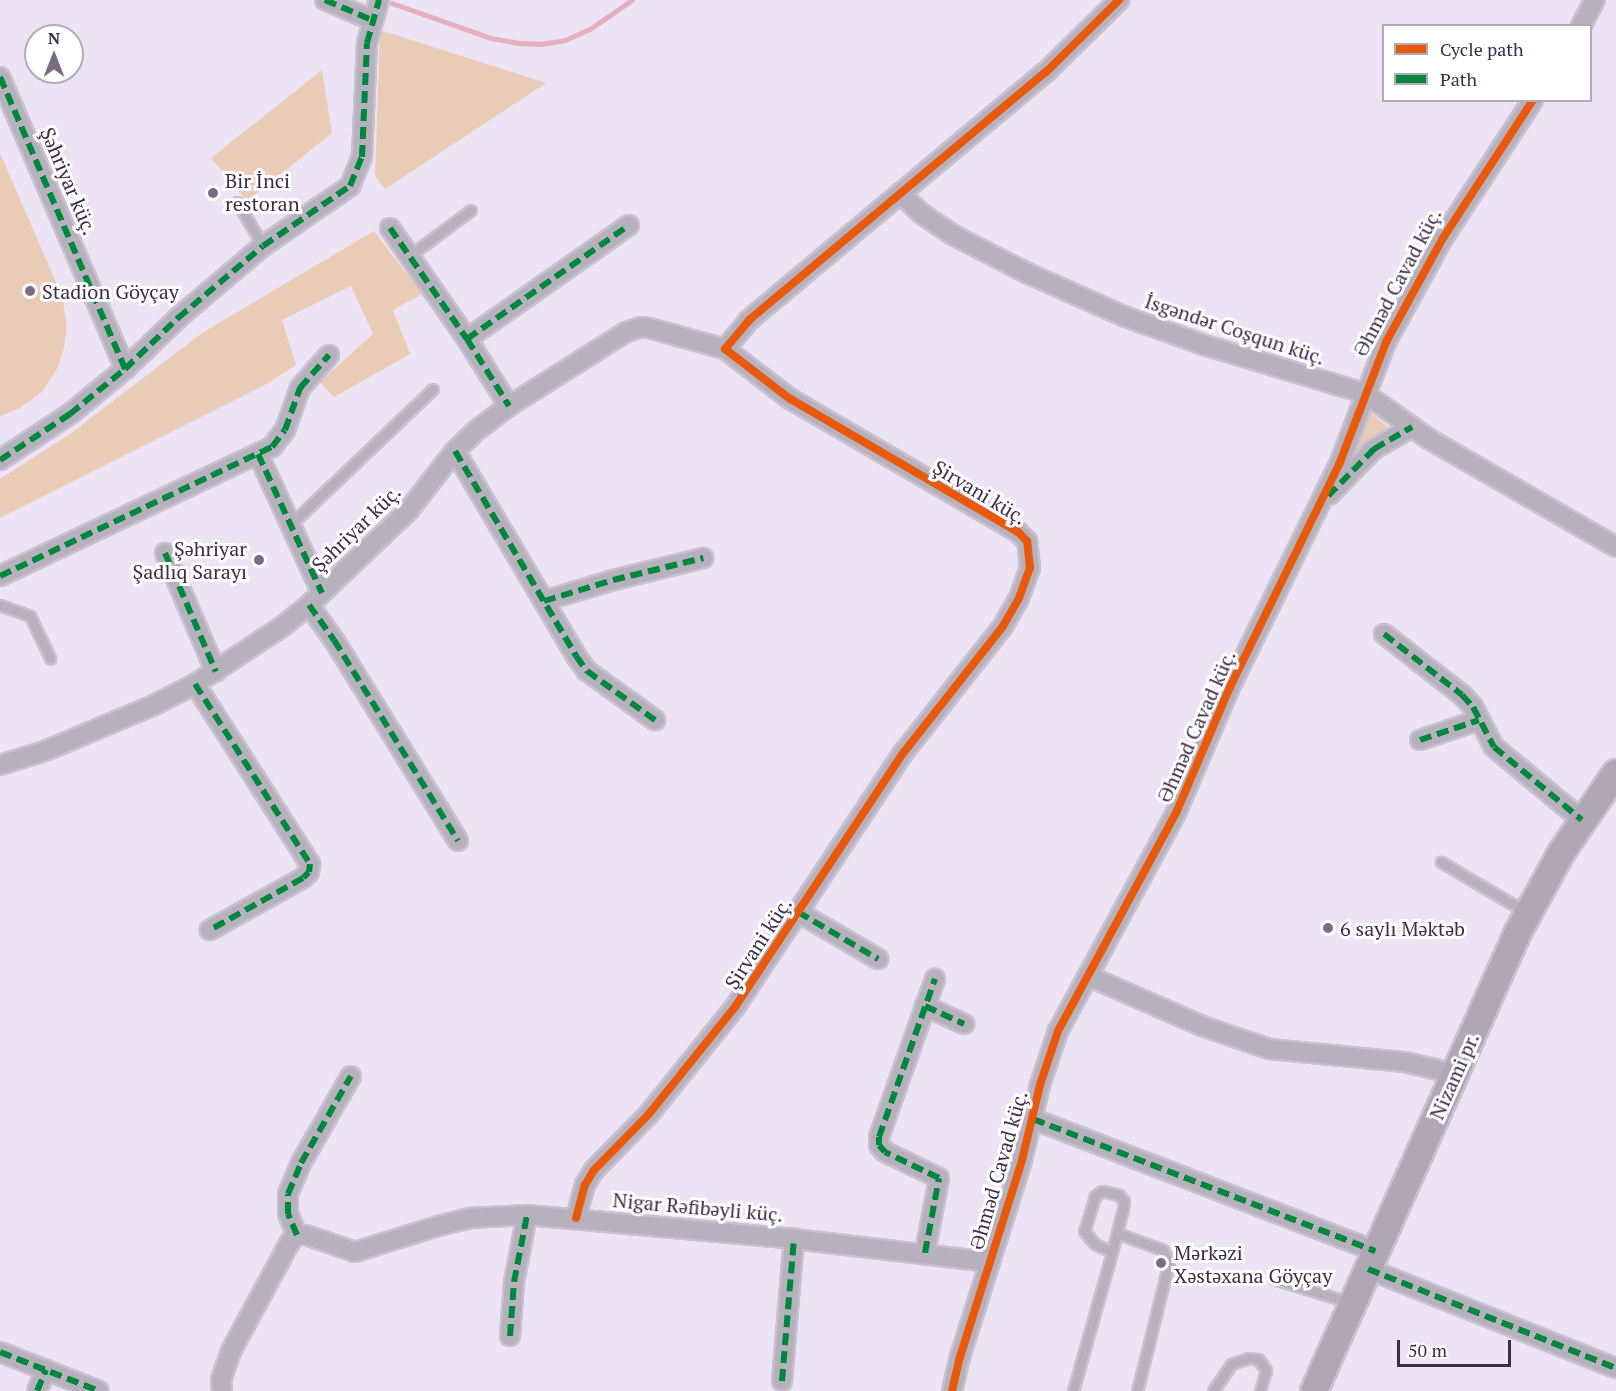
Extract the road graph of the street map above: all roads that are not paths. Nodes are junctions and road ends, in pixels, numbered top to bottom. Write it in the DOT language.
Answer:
graph roads {
  1 [pos="325,0"];
  2 [pos="379,0"];
  3 [pos="1119,0"];
  4 [pos="1595,0"];
  5 [pos="372,20"];
  6 [pos="1582,24"];
  7 [pos="0,77"];
  8 [pos="1532,102"];
  9 [pos="901,194"];
  10 [pos="237,202"];
  11 [pos="471,210"];
  12 [pos="629,225"];
  13 [pos="390,228"];
  14 [pos="263,246"];
  15 [pos="409,256"];
  16 [pos="466,339"];
  17 [pos="725,350"];
  18 [pos="329,355"];
  19 [pos="126,369"];
  20 [pos="433,389"];
  21 [pos="1364,393"];
  22 [pos="508,406"];
  23 [pos="1412,427"];
  24 [pos="455,451"];
  25 [pos="258,454"];
  26 [pos="0,460"];
  27 [pos="1320,505"];
  28 [pos="290,525"];
  29 [pos="1616,547"];
  30 [pos="165,553"];
  31 [pos="703,558"];
  32 [pos="0,576"];
  33 [pos="315,599"];
  34 [pos="544,601"];
  35 [pos="0,605"];
  36 [pos="1384,634"];
  37 [pos="51,658"];
  38 [pos="216,672"];
  39 [pos="195,684"];
  40 [pos="656,720"];
  41 [pos="1479,720"];
  42 [pos="1420,740"];
  43 [pos="0,765"];
  44 [pos="1616,773"];
  45 [pos="1582,820"];
  46 [pos="458,841"];
  47 [pos="1441,862"];
  48 [pos="798,912"];
  49 [pos="1528,914"];
  50 [pos="210,930"];
  51 [pos="878,959"];
  52 [pos="1088,976"];
  53 [pos="935,979"];
  54 [pos="925,1006"];
  55 [pos="964,1024"];
  56 [pos="1455,1074"];
  57 [pos="351,1076"];
  58 [pos="1034,1119"];
  59 [pos="527,1215"];
  60 [pos="576,1218"];
  61 [pos="1117,1233"];
  62 [pos="297,1235"];
  63 [pos="794,1239"];
  64 [pos="1112,1251"];
  65 [pos="925,1253"];
  66 [pos="1372,1260"];
  67 [pos="989,1262"];
  68 [pos="1274,1279"];
  69 [pos="1353,1303"];
  70 [pos="510,1336"];
  71 [pos="0,1352"];
  72 [pos="1616,1368"];
  73 [pos="46,1370"];
  74 [pos="782,1381"];
  75 [pos="37,1391"];
  76 [pos="99,1391"];
  77 [pos="222,1391"];
  78 [pos="952,1391"];
  79 [pos="1073,1391"];
  80 [pos="1137,1391"];
  81 [pos="1213,1391"];
  82 [pos="1260,1391"];
  83 [pos="1314,1391"];
  1 -- 5 [label="street"];
  2 -- 5 [label="street"];
  3 -- 9 [label="street"];
  4 -- 6 [label="street"];
  5 -- 14 [label="street"];
  7 -- 19 [label="street, Şəhriyar küç."];
  8 -- 21 [label="street, Əhməd Cavad küç."];
  9 -- 17 [label="street"];
  9 -- 21 [label="street, İsgəndər Coşqun küç."];
  10 -- 14 [label="lane"];
  11 -- 15 [label="lane"];
  12 -- 16 [label="street"];
  13 -- 15 [label="street"];
  14 -- 19 [label="street"];
  15 -- 16 [label="street"];
  16 -- 22 [label="street"];
  17 -- 22 [label="street, Şəhriyar küç."];
  17 -- 48 [label="street, Şirvani küç."];
  18 -- 25 [label="street"];
  19 -- 26 [label="street"];
  20 -- 28 [label="lane"];
  21 -- 23 [label="street, İsgəndər Coşqun küç."];
  21 -- 27 [label="street, Əhməd Cavad küç."];
  22 -- 24 [label="street, Şəhriyar küç."];
  23 -- 27 [label="street"];
  23 -- 29 [label="street, İsgəndər Coşqun küç."];
  24 -- 33 [label="street, Şəhriyar küç."];
  24 -- 34 [label="street"];
  25 -- 28 [label="street"];
  25 -- 32 [label="street"];
  27 -- 52 [label="street, Əhməd Cavad küç."];
  28 -- 33 [label="street"];
  30 -- 38 [label="street"];
  31 -- 34 [label="street"];
  33 -- 38 [label="street, Şəhriyar küç."];
  33 -- 46 [label="street"];
  34 -- 40 [label="street"];
  35 -- 37 [label="lane"];
  36 -- 41 [label="street"];
  38 -- 39 [label="street, Şəhriyar küç."];
  39 -- 43 [label="street, Şəhriyar küç."];
  39 -- 50 [label="street"];
  41 -- 42 [label="street"];
  41 -- 45 [label="street"];
  44 -- 45 [label="street, Nizami pr."];
  45 -- 49 [label="street, Nizami pr."];
  47 -- 49 [label="lane"];
  48 -- 51 [label="street"];
  48 -- 60 [label="street, Şirvani küç."];
  49 -- 56 [label="street, Nizami pr."];
  52 -- 56 [label="street"];
  52 -- 58 [label="street, Əhməd Cavad küç."];
  53 -- 54 [label="street"];
  54 -- 55 [label="street"];
  54 -- 65 [label="street"];
  56 -- 66 [label="street, Nizami pr."];
  57 -- 62 [label="street"];
  58 -- 66 [label="street"];
  58 -- 67 [label="street, Əhməd Cavad küç."];
  59 -- 60 [label="street, Nigar Rəfibəyli küç."];
  59 -- 62 [label="street, Nigar Rəfibəyli küç."];
  59 -- 70 [label="street"];
  60 -- 63 [label="street, Nigar Rəfibəyli küç."];
  61 -- 64 [label="lane"];
  61 -- 64 [label="lane"];
  61 -- 80 [label="lane"];
  62 -- 77 [label="street"];
  63 -- 65 [label="street, Nigar Rəfibəyli küç."];
  63 -- 74 [label="street"];
  64 -- 79 [label="lane"];
  65 -- 67 [label="street, Nigar Rəfibəyli küç."];
  66 -- 69 [label="street, Nizami pr."];
  66 -- 72 [label="street"];
  67 -- 78 [label="street, Əhməd Cavad küç."];
  68 -- 69 [label="lane"];
  69 -- 83 [label="street, Nizami pr."];
  71 -- 73 [label="street"];
  73 -- 75 [label="street"];
  73 -- 76 [label="street"];
  81 -- 82 [label="lane"];
}
